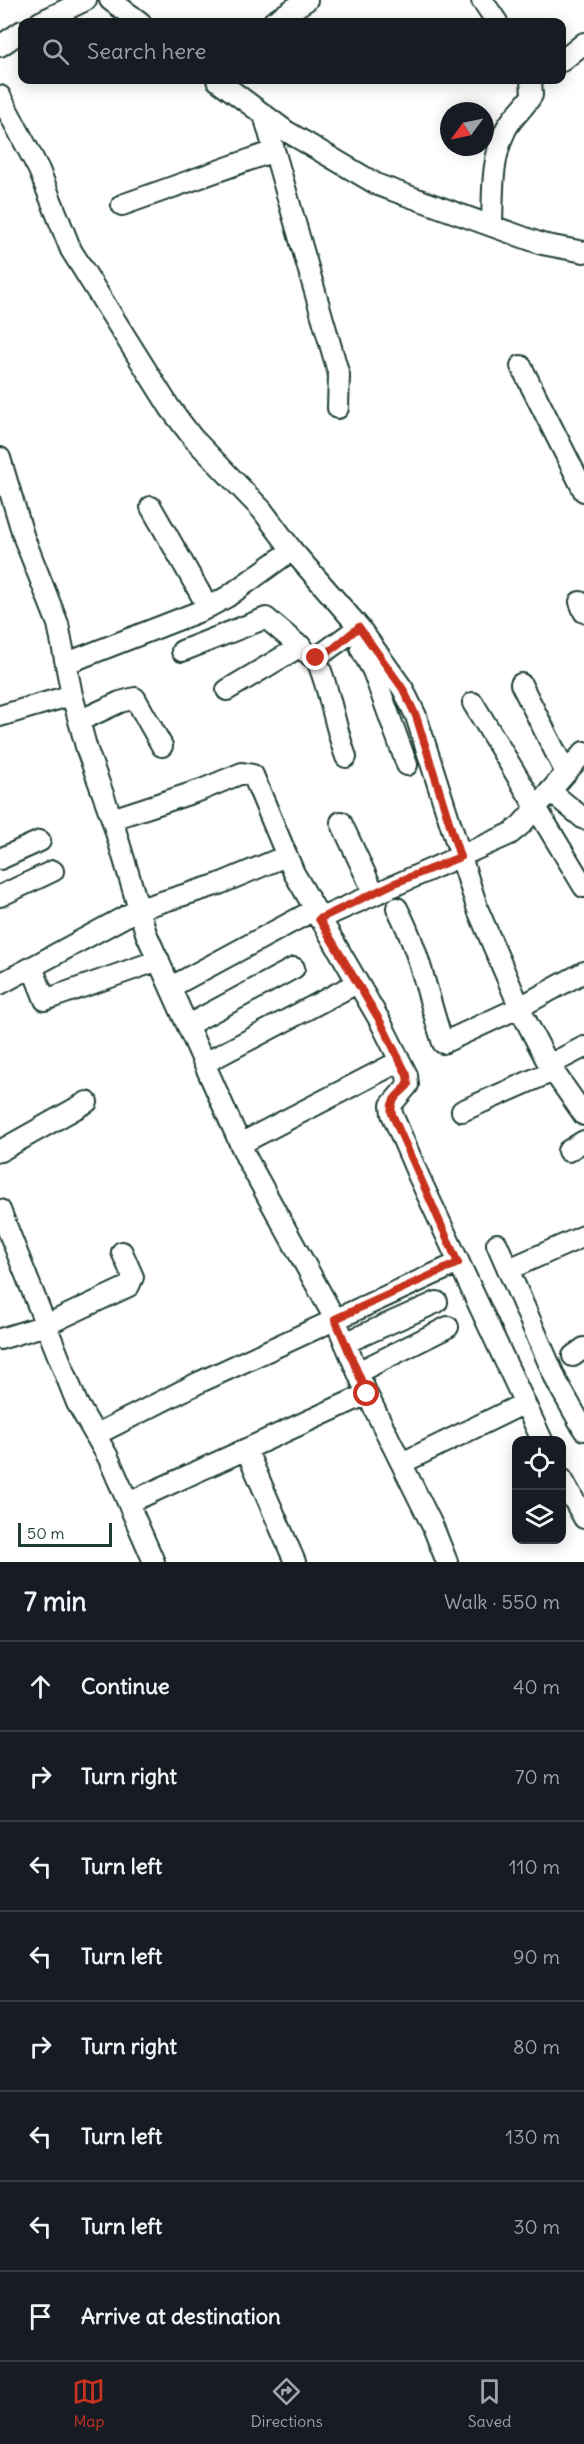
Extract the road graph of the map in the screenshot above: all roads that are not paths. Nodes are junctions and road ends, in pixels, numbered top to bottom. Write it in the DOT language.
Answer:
graph roads {
  1 [pos="86,0"];
  2 [pos="110,0"];
  3 [pos="307,0"];
  4 [pos="482,0"];
  5 [pos="48,18"];
  6 [pos="135,18"];
  7 [pos="279,18"];
  8 [pos="494,18"];
  9 [pos="18,34"];
  10 [pos="584,43"];
  11 [pos="0,46"];
  12 [pos="566,57"];
  13 [pos="223,84"];
  14 [pos="534,84"];
  15 [pos="0,96"];
  16 [pos="264,114"];
  17 [pos="274,151"];
  18 [pos="122,205"];
  19 [pos="492,226"];
  20 [pos="584,252"];
  21 [pos="521,366"];
  22 [pos="338,408"];
  23 [pos="0,458"];
  24 [pos="584,491"];
  25 [pos="151,507"];
  26 [pos="292,550"];
  27 [pos="208,607"];
  28 [pos="355,631"];
  29 [pos="182,651"];
  30 [pos="309,652"];
  31 [pos="68,663"];
  32 [pos="521,684"];
  33 [pos="227,690"];
  34 [pos="72,695"];
  35 [pos="473,703"];
  36 [pos="0,716"];
  37 [pos="79,721"];
  38 [pos="162,746"];
  39 [pos="584,752"];
  40 [pos="346,757"];
  41 [pos="407,765"];
  42 [pos="566,773"];
  43 [pos="550,791"];
  44 [pos="535,809"];
  45 [pos="112,819"];
  46 [pos="584,819"];
  47 [pos="341,822"];
  48 [pos="40,841"];
  49 [pos="286,856"];
  50 [pos="460,857"];
  51 [pos="0,859"];
  52 [pos="53,871"];
  53 [pos="584,887"];
  54 [pos="374,893"];
  55 [pos="0,896"];
  56 [pos="397,908"];
  57 [pos="139,909"];
  58 [pos="316,914"];
  59 [pos="159,960"];
  60 [pos="32,967"];
  61 [pos="294,968"];
  62 [pos="584,972"];
  63 [pos="357,983"];
  64 [pos="0,984"];
  65 [pos="171,987"];
  66 [pos="520,1007"];
  67 [pos="188,1025"];
  68 [pos="584,1047"];
  69 [pos="400,1061"];
  70 [pos="205,1063"];
  71 [pos="551,1068"];
  72 [pos="87,1102"];
  73 [pos="462,1111"];
  74 [pos="584,1115"];
  75 [pos="240,1144"];
  76 [pos="0,1151"];
  77 [pos="0,1210"];
  78 [pos="584,1236"];
  79 [pos="497,1244"];
  80 [pos="122,1252"];
  81 [pos="458,1263"];
  82 [pos="509,1269"];
  83 [pos="436,1302"];
  84 [pos="335,1319"];
  85 [pos="448,1327"];
  86 [pos="48,1331"];
  87 [pos="0,1340"];
  88 [pos="345,1342"];
  89 [pos="358,1372"];
  90 [pos="367,1394"];
  91 [pos="523,1404"];
  92 [pos="584,1430"];
  93 [pos="97,1434"];
  94 [pos="540,1436"];
  95 [pos="246,1449"];
  96 [pos="402,1463"];
  97 [pos="566,1487"];
  98 [pos="128,1503"];
  99 [pos="584,1518"];
  100 [pos="154,1562"];
  101 [pos="295,1562"];
  102 [pos="447,1562"];
  1 -- 5 [label="street"];
  2 -- 6 [label="street"];
  3 -- 7 [label="street"];
  4 -- 8 [label="street"];
  9 -- 11 [label="street"];
  10 -- 12 [label="street"];
  13 -- 16 [label="street"];
  14 -- 19 [label="street"];
  15 -- 26 [label="street"];
  16 -- 17 [label="street"];
  16 -- 19 [label="street"];
  17 -- 18 [label="street"];
  17 -- 22 [label="street"];
  19 -- 20 [label="street"];
  21 -- 24 [label="street"];
  23 -- 31 [label="street"];
  25 -- 27 [label="street"];
  26 -- 27 [label="street"];
  26 -- 28 [label="street"];
  27 -- 31 [label="street"];
  28 -- 30 [label="street"];
  28 -- 41 [label="street"];
  28 -- 50 [label="street"];
  29 -- 30 [label="street"];
  30 -- 33 [label="street"];
  30 -- 40 [label="street"];
  31 -- 34 [label="street"];
  32 -- 42 [label="street"];
  34 -- 36 [label="street"];
  34 -- 37 [label="street"];
  35 -- 44 [label="street"];
  37 -- 38 [label="street"];
  37 -- 45 [label="street"];
  39 -- 42 [label="street"];
  42 -- 43 [label="street"];
  43 -- 44 [label="street"];
  43 -- 46 [label="street"];
  44 -- 50 [label="street"];
  44 -- 53 [label="street"];
  45 -- 49 [label="street"];
  45 -- 57 [label="street"];
  47 -- 54 [label="street"];
  48 -- 51 [label="street"];
  49 -- 57 [label="street"];
  49 -- 58 [label="street"];
  50 -- 54 [label="street"];
  50 -- 66 [label="street"];
  52 -- 55 [label="street"];
  54 -- 58 [label="street"];
  56 -- 66 [label="street"];
  57 -- 59 [label="street"];
  57 -- 60 [label="street"];
  58 -- 63 [label="street"];
  58 -- 65 [label="street"];
  59 -- 60 [label="street"];
  59 -- 65 [label="street"];
  60 -- 64 [label="street"];
  61 -- 67 [label="street"];
  62 -- 66 [label="street"];
  63 -- 69 [label="street"];
  63 -- 70 [label="street"];
  65 -- 67 [label="street"];
  66 -- 71 [label="street"];
  67 -- 70 [label="street"];
  68 -- 71 [label="street"];
  69 -- 75 [label="street"];
  69 -- 81 [label="street"];
  70 -- 75 [label="street"];
  71 -- 73 [label="street"];
  71 -- 74 [label="street"];
  72 -- 76 [label="street"];
  75 -- 84 [label="street"];
  77 -- 86 [label="street"];
  78 -- 82 [label="street"];
  79 -- 82 [label="street"];
  80 -- 86 [label="street"];
  81 -- 84 [label="street"];
  81 -- 91 [label="street"];
  82 -- 92 [label="street"];
  83 -- 88 [label="street"];
  84 -- 88 [label="street"];
  84 -- 93 [label="street"];
  85 -- 89 [label="street"];
  86 -- 87 [label="street"];
  86 -- 93 [label="street"];
  88 -- 89 [label="street"];
  89 -- 90 [label="street"];
  90 -- 95 [label="street"];
  90 -- 96 [label="street"];
  91 -- 94 [label="street"];
  91 -- 96 [label="street"];
  93 -- 98 [label="street"];
  95 -- 98 [label="street"];
  95 -- 101 [label="street"];
  96 -- 102 [label="street"];
  97 -- 99 [label="street"];
  98 -- 100 [label="street"];
}
